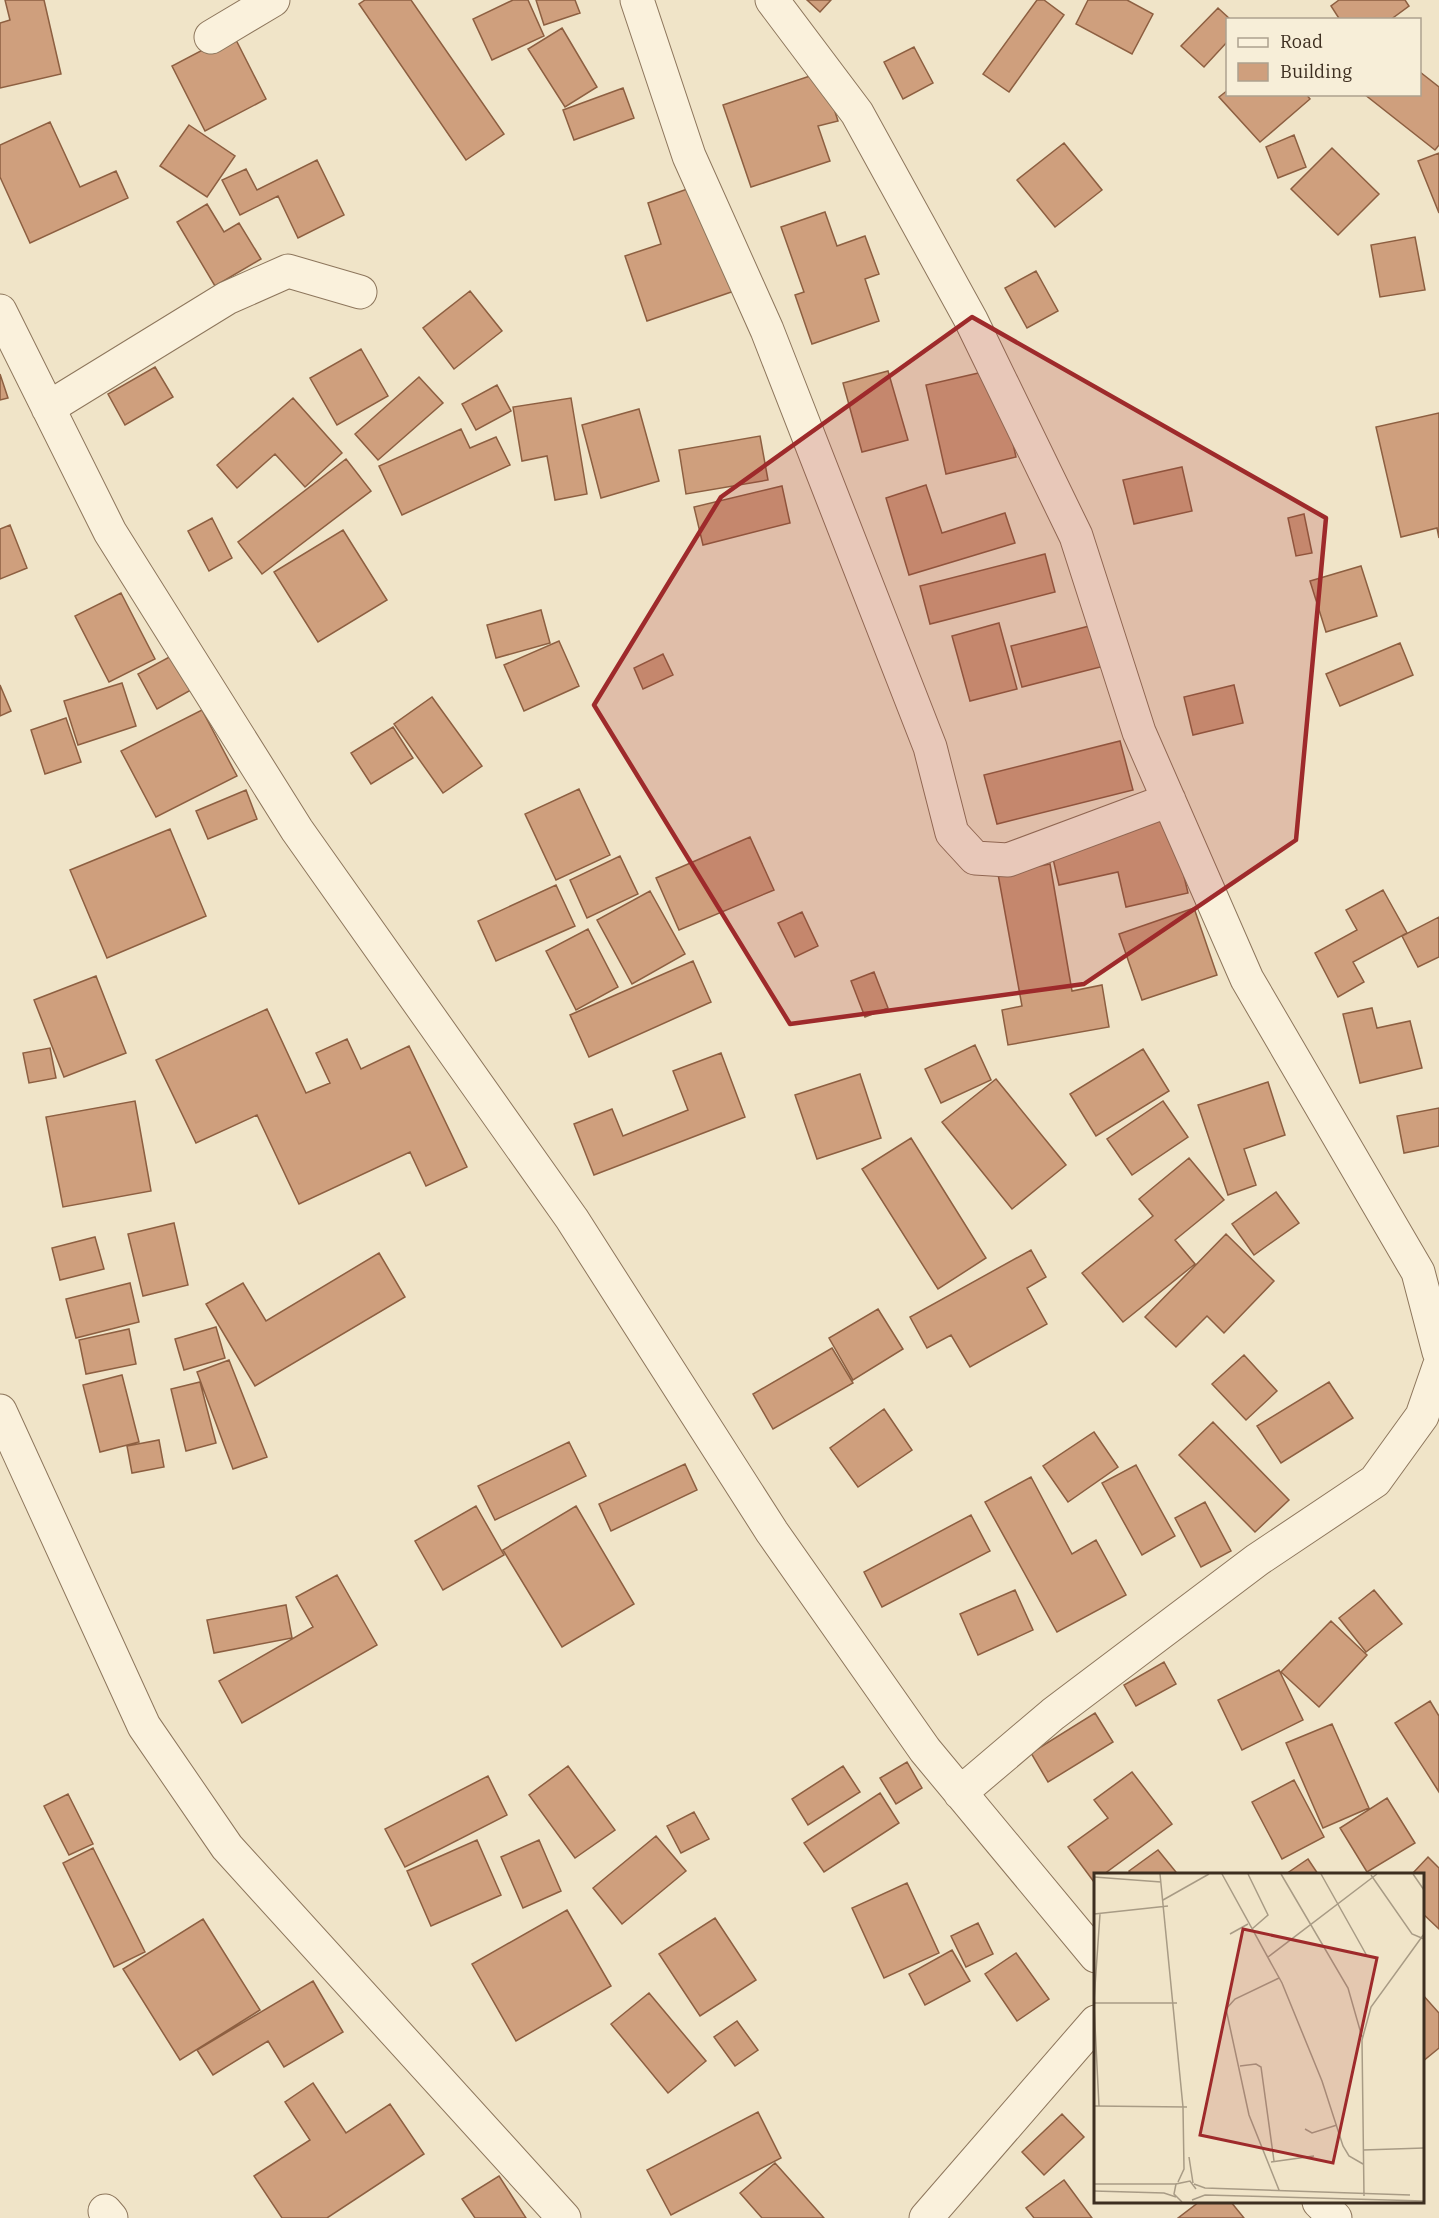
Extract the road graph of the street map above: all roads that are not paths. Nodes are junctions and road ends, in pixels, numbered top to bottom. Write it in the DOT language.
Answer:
graph roads {
  1 [pos="273,0"];
  2 [pos="637,0"];
  3 [pos="772,0"];
  4 [pos="211,38"];
  5 [pos="360,292"];
  6 [pos="0,312"];
  7 [pos="48,408"];
  8 [pos="1169,800"];
  9 [pos="1439,1352"];
  10 [pos="1439,1366"];
  11 [pos="0,1411"];
  12 [pos="960,1793"];
  13 [pos="1094,1955"];
  14 [pos="1094,2023"];
  15 [pos="1320,2203"];
  16 [pos="564,2218"];
  17 [pos="926,2218"];
  18 [pos="1335,2218"];
  1 -- 4 [label="street"];
  2 -- 8 [label="street"];
  3 -- 8 [label="street"];
  5 -- 7 [label="street"];
  6 -- 7 [label="street"];
  7 -- 12 [label="street"];
  8 -- 9 [label="street"];
  10 -- 12 [label="street"];
  11 -- 16 [label="street"];
  12 -- 13 [label="street"];
  14 -- 17 [label="street"];
  15 -- 18 [label="street"];
}
